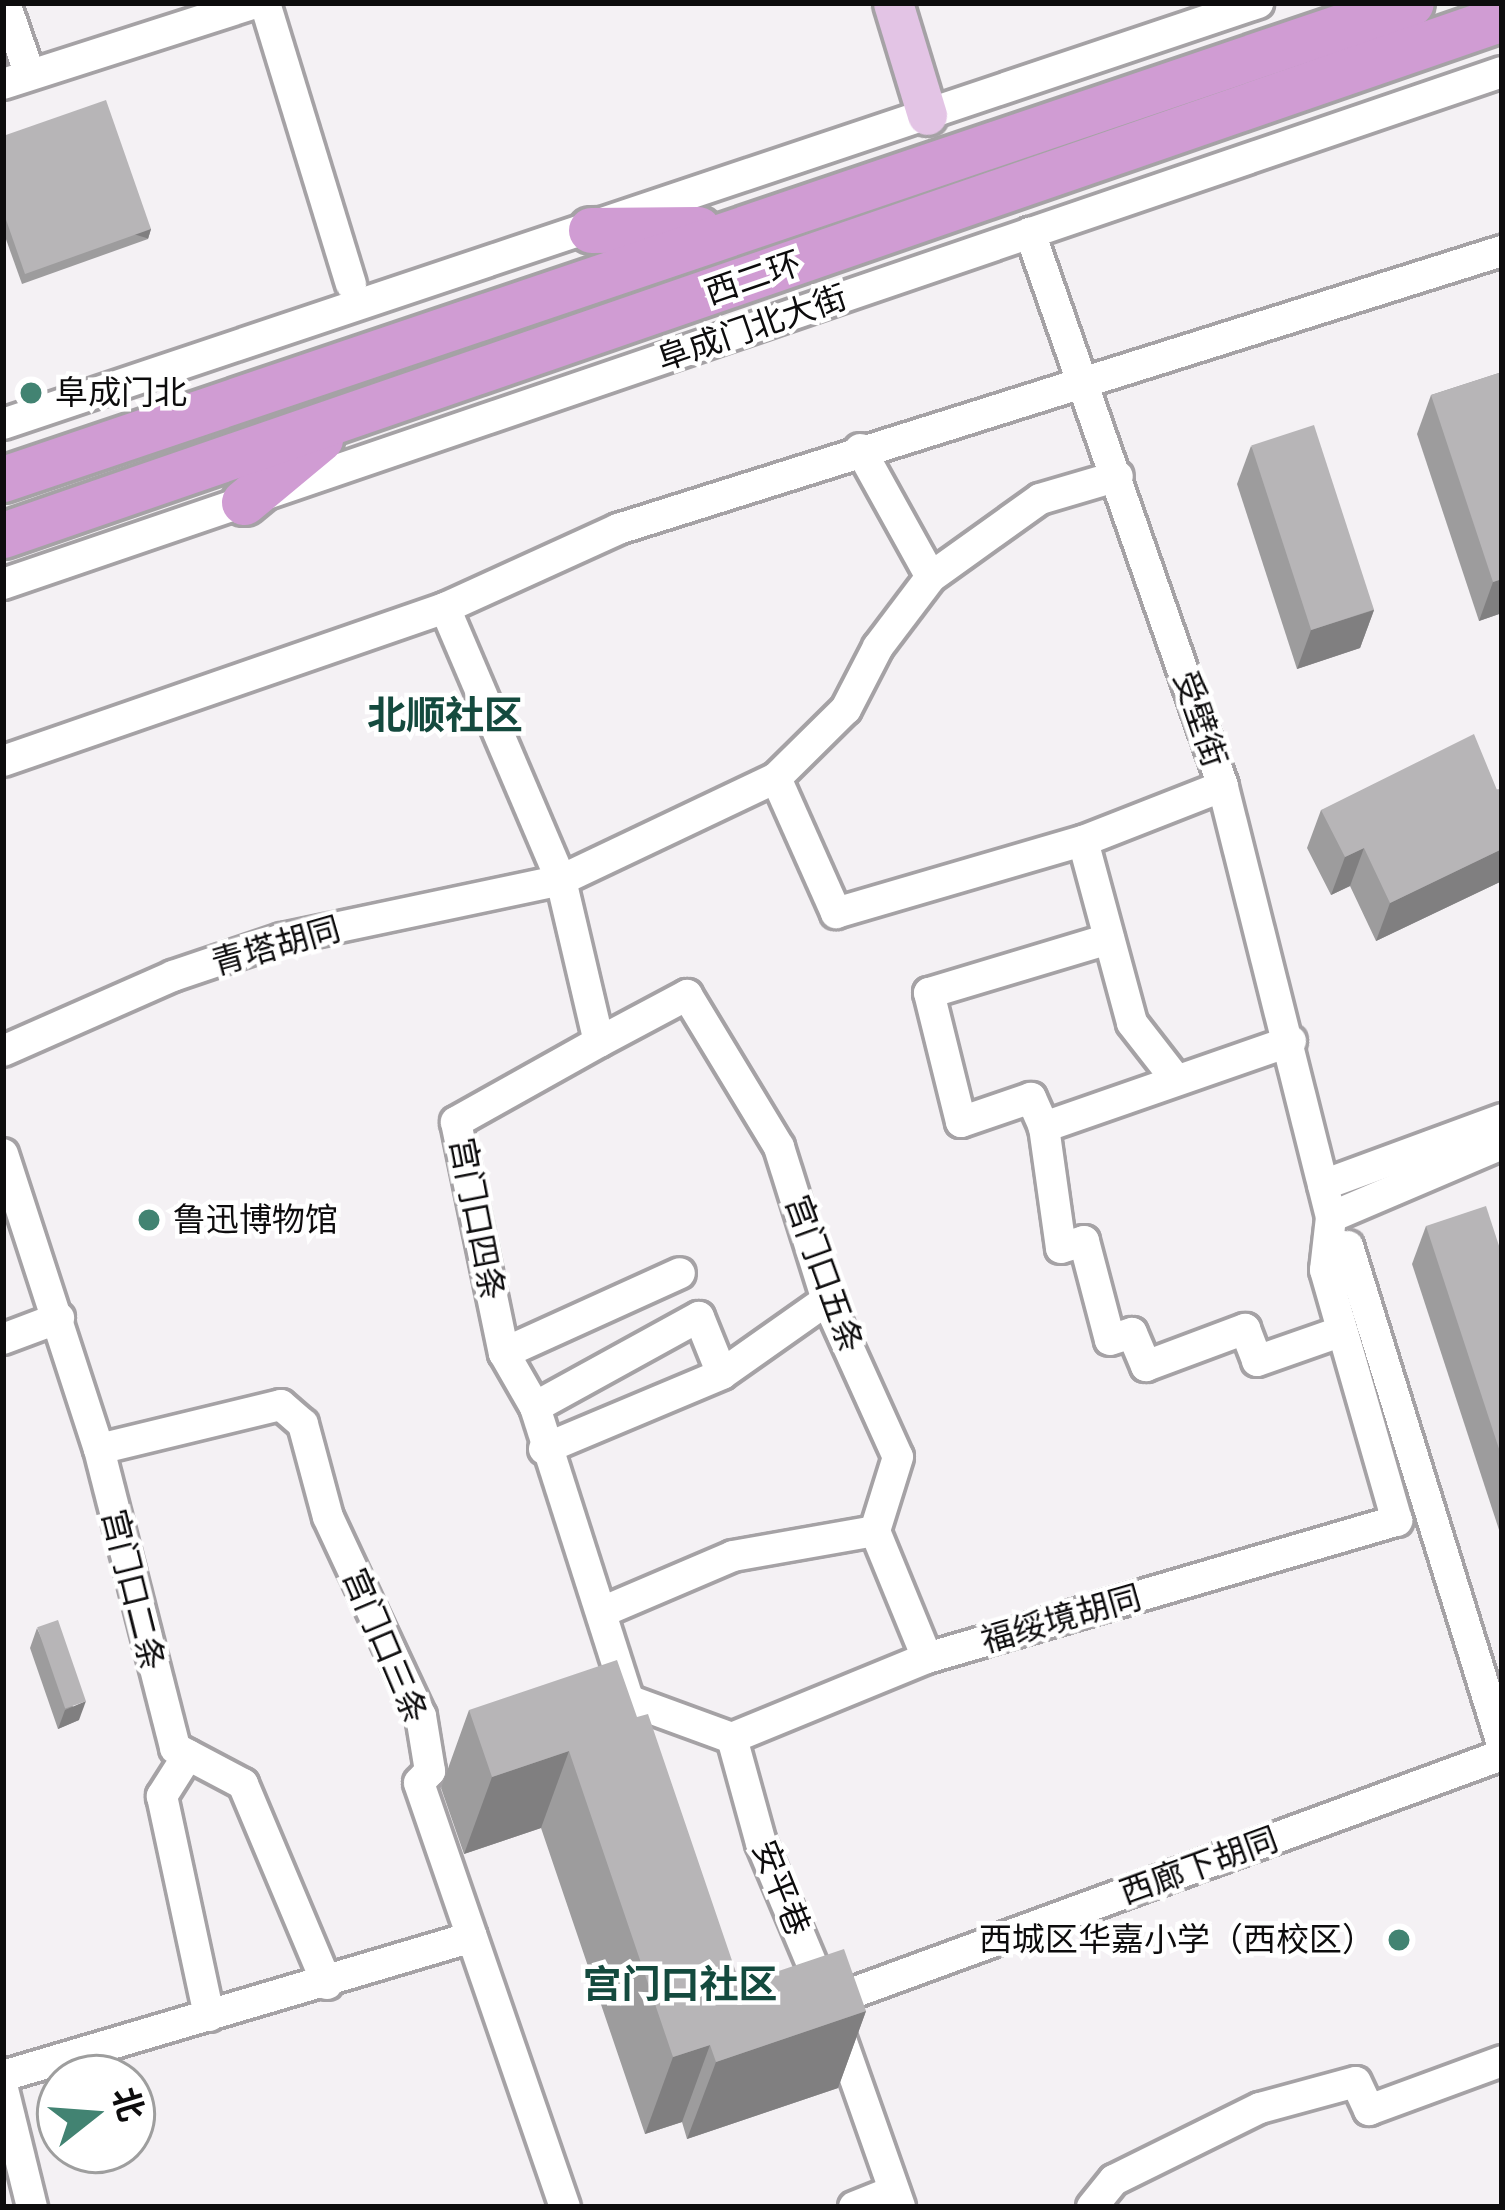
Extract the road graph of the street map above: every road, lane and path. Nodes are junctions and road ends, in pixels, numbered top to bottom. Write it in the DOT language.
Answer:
graph roads {
  1 [pos="5,3"];
  2 [pos="255,3"];
  3 [pos="265,3"];
  4 [pos="893,3"];
  5 [pos="1258,3"];
  6 [pos="1366,3"];
  7 [pos="1411,3"];
  8 [pos="1502,18"];
  9 [pos="1502,44"];
  10 [pos="1303,64"];
  11 [pos="1502,72"];
  12 [pos="16,80"];
  13 [pos="927,115"];
  14 [pos="743,228"];
  15 [pos="591,230"];
  16 [pos="1030,233"];
  17 [pos="1502,251"];
  18 [pos="351,284"];
  19 [pos="1084,384"];
  20 [pos="340,422"];
  21 [pos="3,424"];
  22 [pos="860,449"];
  23 [pos="1118,476"];
  24 [pos="3,478"];
  25 [pos="244,502"];
  26 [pos="3,536"];
  27 [pos="931,578"];
  28 [pos="3,584"];
  29 [pos="445,608"];
  30 [pos="3,761"];
  31 [pos="776,778"];
  32 [pos="1223,786"];
  33 [pos="1083,841"];
  34 [pos="561,880"];
  35 [pos="1109,939"];
  36 [pos="1291,1041"];
  37 [pos="598,1042"];
  38 [pos="3,1051"];
  39 [pos="1174,1077"];
  40 [pos="1502,1119"];
  41 [pos="1044,1127"];
  42 [pos="1502,1144"];
  43 [pos="3,1154"];
  44 [pos="1323,1185"];
  45 [pos="1331,1217"];
  46 [pos="1348,1246"];
  47 [pos="680,1273"];
  48 [pos="827,1300"];
  49 [pos="59,1318"];
  50 [pos="1340,1332"];
  51 [pos="3,1339"];
  52 [pos="504,1352"];
  53 [pos="722,1374"];
  54 [pos="535,1407"];
  55 [pos="99,1449"];
  56 [pos="544,1449"];
  57 [pos="1397,1521"];
  58 [pos="875,1531"];
  59 [pos="602,1612"];
  60 [pos="927,1658"];
  61 [pos="732,1738"];
  62 [pos="1502,1744"];
  63 [pos="188,1755"];
  64 [pos="1502,1755"];
  65 [pos="472,1937"];
  66 [pos="327,1984"];
  67 [pos="828,2002"];
  68 [pos="208,2017"];
  69 [pos="1502,2061"];
  70 [pos="3,2076"];
  71 [pos="3,2089"];
  72 [pos="897,2199"];
  73 [pos="32,2207"];
  74 [pos="565,2207"];
  75 [pos="854,2207"];
  76 [pos="1092,2207"];
  1 -- 12 [label="street"];
  2 -- 12 [label="street"];
  3 -- 18 [label="street"];
  4 -- 13 [label="main road"];
  5 -- 13 [label="street"];
  6 -- 10 [label="highway"];
  7 -- 10 [label="highway, 西二环"];
  8 -- 10 [label="highway, 西二环"];
  9 -- 10 [label="highway"];
  10 -- 14 [label="highway, 西二环"];
  10 -- 20 [label="highway, 西二环"];
  11 -- 16 [label="street, 阜成门北大街"];
  13 -- 15 [label="street"];
  14 -- 15 [label="highway"];
  14 -- 24 [label="highway, 西二环"];
  15 -- 21 [label="street"];
  16 -- 19 [label="street, 受壁街"];
  16 -- 25 [label="street, 阜成门北大街"];
  17 -- 19 [label="street"];
  19 -- 22 [label="street"];
  19 -- 23 [label="street, 受壁街"];
  20 -- 25 [label="highway"];
  20 -- 26 [label="highway, 西二环"];
  22 -- 27 [label="street"];
  22 -- 29 [label="street"];
  23 -- 27 [label="street, 青塔胡同"];
  23 -- 32 [label="street, 受壁街"];
  25 -- 28 [label="street, 阜成门北大街"];
  27 -- 31 [label="street, 青塔胡同"];
  29 -- 30 [label="street"];
  29 -- 34 [label="street"];
  31 -- 33 [label="street"];
  31 -- 34 [label="street, 青塔胡同"];
  32 -- 33 [label="street"];
  32 -- 36 [label="street, 受壁街"];
  33 -- 35 [label="street"];
  34 -- 37 [label="street"];
  34 -- 38 [label="street, 青塔胡同"];
  35 -- 39 [label="street"];
  35 -- 41 [label="street"];
  36 -- 39 [label="street"];
  36 -- 44 [label="street, 受壁街"];
  37 -- 48 [label="street, 宫门口五条"];
  37 -- 52 [label="street, 宫门口四条"];
  39 -- 41 [label="street"];
  40 -- 44 [label="street"];
  41 -- 50 [label="street"];
  42 -- 45 [label="street"];
  43 -- 49 [label="street, 宫门口二条"];
  44 -- 45 [label="street, 受壁街"];
  45 -- 50 [label="street, 受壁街"];
  46 -- 62 [label="street"];
  47 -- 52 [label="street"];
  48 -- 53 [label="street"];
  48 -- 58 [label="street, 宫门口五条"];
  49 -- 51 [label="street"];
  49 -- 55 [label="street, 宫门口二条"];
  50 -- 57 [label="street, 受壁街"];
  52 -- 54 [label="street, 宫门口四条"];
  53 -- 54 [label="street"];
  53 -- 56 [label="street"];
  54 -- 56 [label="street, 宫门口四条"];
  55 -- 63 [label="street, 宫门口二条"];
  55 -- 65 [label="street, 宫门口三条"];
  56 -- 59 [label="street, 宫门口四条"];
  57 -- 60 [label="street, 福绥境胡同"];
  58 -- 59 [label="street"];
  58 -- 60 [label="street"];
  59 -- 61 [label="street, 宫门口四条"];
  60 -- 61 [label="street, 福绥境胡同"];
  61 -- 67 [label="street, 安平巷"];
  63 -- 66 [label="street"];
  63 -- 68 [label="street"];
  64 -- 67 [label="street, 西廊下胡同"];
  65 -- 66 [label="street"];
  65 -- 74 [label="street, 宫门口三条"];
  66 -- 68 [label="street"];
  67 -- 72 [label="street, 安平巷"];
  68 -- 70 [label="street"];
  69 -- 76 [label="street"];
  71 -- 73 [label="street"];
  72 -- 75 [label="street"];
}
